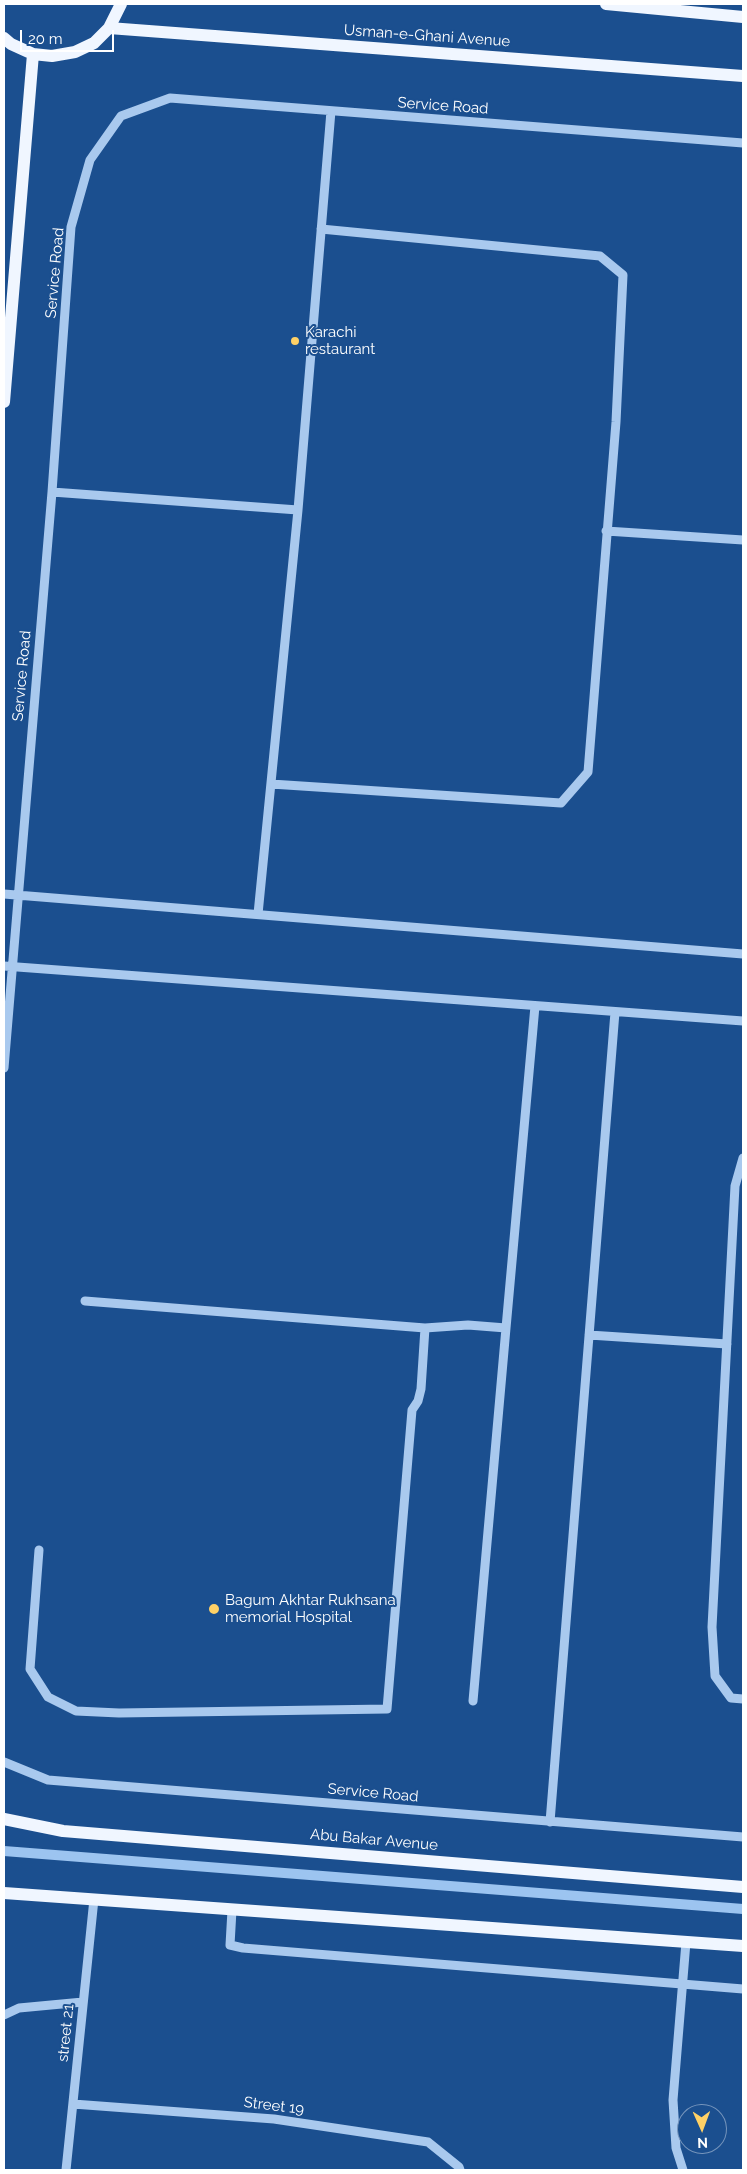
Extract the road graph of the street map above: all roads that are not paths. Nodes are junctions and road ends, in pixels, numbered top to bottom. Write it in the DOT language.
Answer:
graph roads {
  1 [pos="121,4"];
  2 [pos="606,4"];
  3 [pos="743,17"];
  4 [pos="109,28"];
  5 [pos="4,38"];
  6 [pos="33,54"];
  7 [pos="743,76"];
  8 [pos="331,111"];
  9 [pos="743,143"];
  10 [pos="321,228"];
  11 [pos="4,402"];
  12 [pos="52,492"];
  13 [pos="298,510"];
  14 [pos="606,531"];
  15 [pos="743,540"];
  16 [pos="271,784"];
  17 [pos="4,894"];
  18 [pos="18,895"];
  19 [pos="258,914"];
  20 [pos="743,954"];
  21 [pos="8,966"];
  22 [pos="535,1006"];
  23 [pos="615,1012"];
  24 [pos="743,1021"];
  25 [pos="4,1068"];
  26 [pos="743,1158"];
  27 [pos="85,1302"];
  28 [pos="425,1328"];
  29 [pos="506,1328"];
  30 [pos="589,1335"];
  31 [pos="727,1344"];
  32 [pos="39,1550"];
  33 [pos="743,1699"];
  34 [pos="473,1701"];
  35 [pos="4,1762"];
  36 [pos="4,1819"];
  37 [pos="550,1822"];
  38 [pos="743,1838"];
  39 [pos="743,1887"];
  40 [pos="4,1893"];
  41 [pos="94,1899"];
  42 [pos="232,1910"];
  43 [pos="686,1942"];
  44 [pos="743,1946"];
  45 [pos="682,1984"];
  46 [pos="743,1989"];
  47 [pos="83,2002"];
  48 [pos="4,2015"];
  49 [pos="73,2104"];
  50 [pos="66,2170"];
  51 [pos="460,2170"];
  52 [pos="683,2170"];
  1 -- 4 [label="main road"];
  2 -- 3 [label="main road"];
  4 -- 6 [label="main road"];
  4 -- 7 [label="main road, Usman-e-Ghani Avenue"];
  5 -- 6 [label="main road"];
  6 -- 11 [label="main road"];
  8 -- 9 [label="street, Service Road"];
  8 -- 10 [label="street"];
  8 -- 12 [label="street, Service Road"];
  10 -- 13 [label="street"];
  10 -- 14 [label="street"];
  12 -- 13 [label="street"];
  12 -- 18 [label="street, Service Road"];
  13 -- 16 [label="street"];
  14 -- 15 [label="street"];
  14 -- 16 [label="street"];
  16 -- 19 [label="street"];
  17 -- 18 [label="street"];
  18 -- 19 [label="street"];
  18 -- 21 [label="street, Service Road"];
  19 -- 20 [label="street"];
  21 -- 22 [label="street"];
  21 -- 25 [label="street, Service Road"];
  22 -- 23 [label="street"];
  22 -- 29 [label="street"];
  23 -- 24 [label="street"];
  23 -- 30 [label="street"];
  26 -- 31 [label="street"];
  27 -- 28 [label="street"];
  28 -- 29 [label="street"];
  28 -- 32 [label="street"];
  29 -- 34 [label="street"];
  30 -- 31 [label="street"];
  30 -- 37 [label="street"];
  31 -- 33 [label="street"];
  35 -- 37 [label="street, Service Road"];
  36 -- 39 [label="main road, Abu Bakar Avenue"];
  37 -- 38 [label="street, Service Road"];
  40 -- 41 [label="main road"];
  41 -- 42 [label="main road"];
  41 -- 47 [label="street, street 21"];
  42 -- 43 [label="main road"];
  42 -- 45 [label="street"];
  43 -- 44 [label="main road"];
  43 -- 45 [label="street"];
  45 -- 46 [label="street"];
  45 -- 52 [label="street"];
  47 -- 48 [label="street"];
  47 -- 49 [label="street, street 21"];
  49 -- 50 [label="street, street 21"];
  49 -- 51 [label="street, Street 19"];
}
